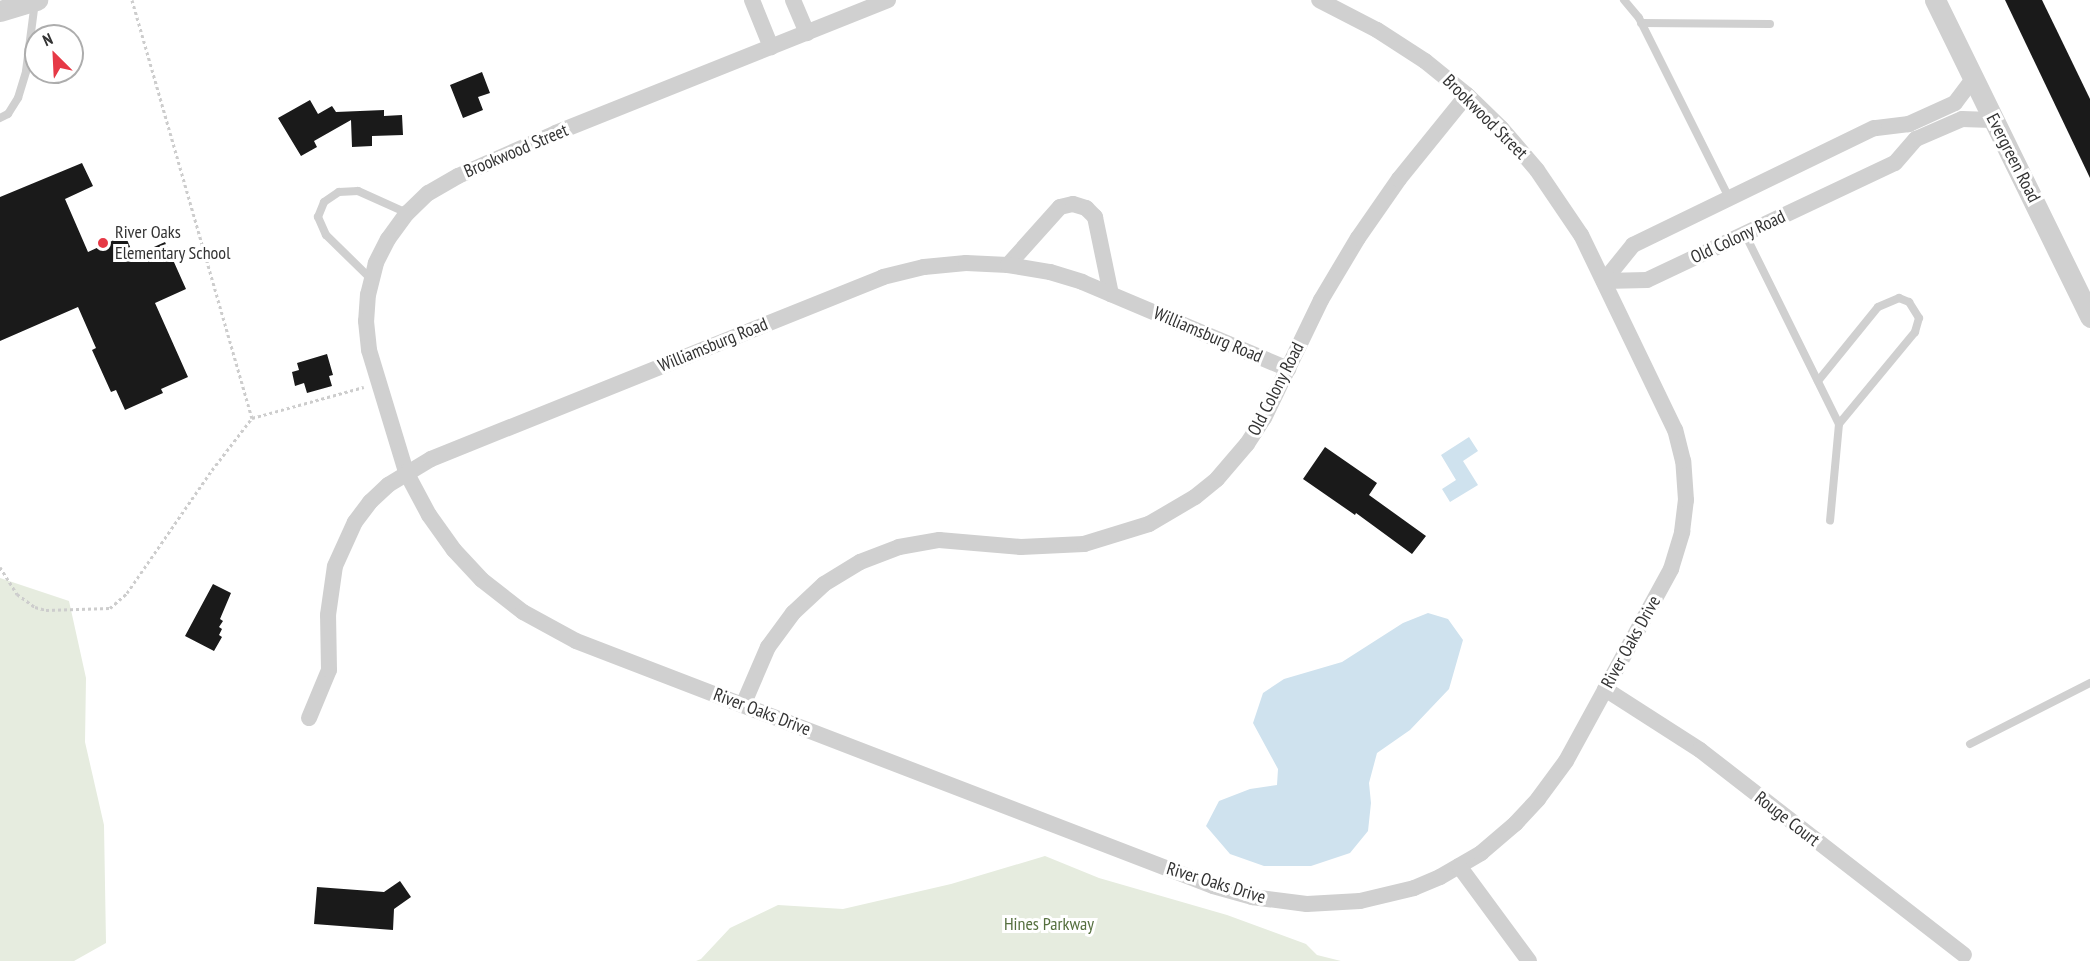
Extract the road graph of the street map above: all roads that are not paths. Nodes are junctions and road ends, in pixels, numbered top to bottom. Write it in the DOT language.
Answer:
graph roads {
  1 [pos="36,0"];
  2 [pos="752,0"];
  3 [pos="793,0"];
  4 [pos="888,0"];
  5 [pos="1318,0"];
  6 [pos="1624,0"];
  7 [pos="1935,0"];
  8 [pos="0,11"];
  9 [pos="1641,23"];
  10 [pos="1770,24"];
  11 [pos="807,33"];
  12 [pos="771,47"];
  13 [pos="1973,79"];
  14 [pos="1467,95"];
  15 [pos="0,118"];
  16 [pos="1992,120"];
  17 [pos="1729,198"];
  18 [pos="407,213"];
  19 [pos="1745,234"];
  20 [pos="1008,265"];
  21 [pos="372,279"];
  22 [pos="1604,281"];
  23 [pos="1111,294"];
  24 [pos="2089,314"];
  25 [pos="1288,369"];
  26 [pos="1818,381"];
  27 [pos="1839,424"];
  28 [pos="406,472"];
  29 [pos="1830,521"];
  30 [pos="2090,683"];
  31 [pos="1605,690"];
  32 [pos="743,705"];
  33 [pos="309,717"];
  34 [pos="1970,744"];
  35 [pos="1459,866"];
  36 [pos="1964,955"];
  37 [pos="1529,961"];
  1 -- 8 [label="street"];
  1 -- 15 [label="lane"];
  2 -- 12 [label="street"];
  3 -- 11 [label="street"];
  4 -- 11 [label="street, Brookwood Street"];
  5 -- 14 [label="street, Brookwood Street"];
  6 -- 9 [label="lane"];
  7 -- 13 [label="street, Evergreen Road"];
  9 -- 10 [label="lane"];
  9 -- 17 [label="lane"];
  11 -- 12 [label="street, Brookwood Street"];
  12 -- 18 [label="street, Brookwood Street"];
  13 -- 16 [label="street, Evergreen Road"];
  13 -- 17 [label="street"];
  14 -- 22 [label="street, Brookwood Street"];
  14 -- 25 [label="street, Old Colony Road"];
  16 -- 19 [label="street, Old Colony Road"];
  16 -- 24 [label="street, Evergreen Road"];
  17 -- 22 [label="street"];
  18 -- 21 [label="street, Brookwood Street"];
  18 -- 21 [label="lane"];
  19 -- 22 [label="street, Old Colony Road"];
  19 -- 26 [label="lane"];
  20 -- 23 [label="street, Williamsburg Road"];
  20 -- 23 [label="street"];
  20 -- 28 [label="street, Williamsburg Road"];
  21 -- 28 [label="street, Brookwood Street"];
  22 -- 31 [label="street, River Oaks Drive"];
  23 -- 25 [label="street, Williamsburg Road"];
  25 -- 32 [label="street, Old Colony Road"];
  26 -- 27 [label="lane"];
  26 -- 27 [label="lane"];
  27 -- 29 [label="lane"];
  28 -- 32 [label="street, River Oaks Drive"];
  28 -- 33 [label="street, Williamsburg Road"];
  30 -- 34 [label="lane"];
  31 -- 35 [label="street, River Oaks Drive"];
  31 -- 36 [label="street, Rouge Court"];
  32 -- 35 [label="street, River Oaks Drive"];
  35 -- 37 [label="street"];
}
